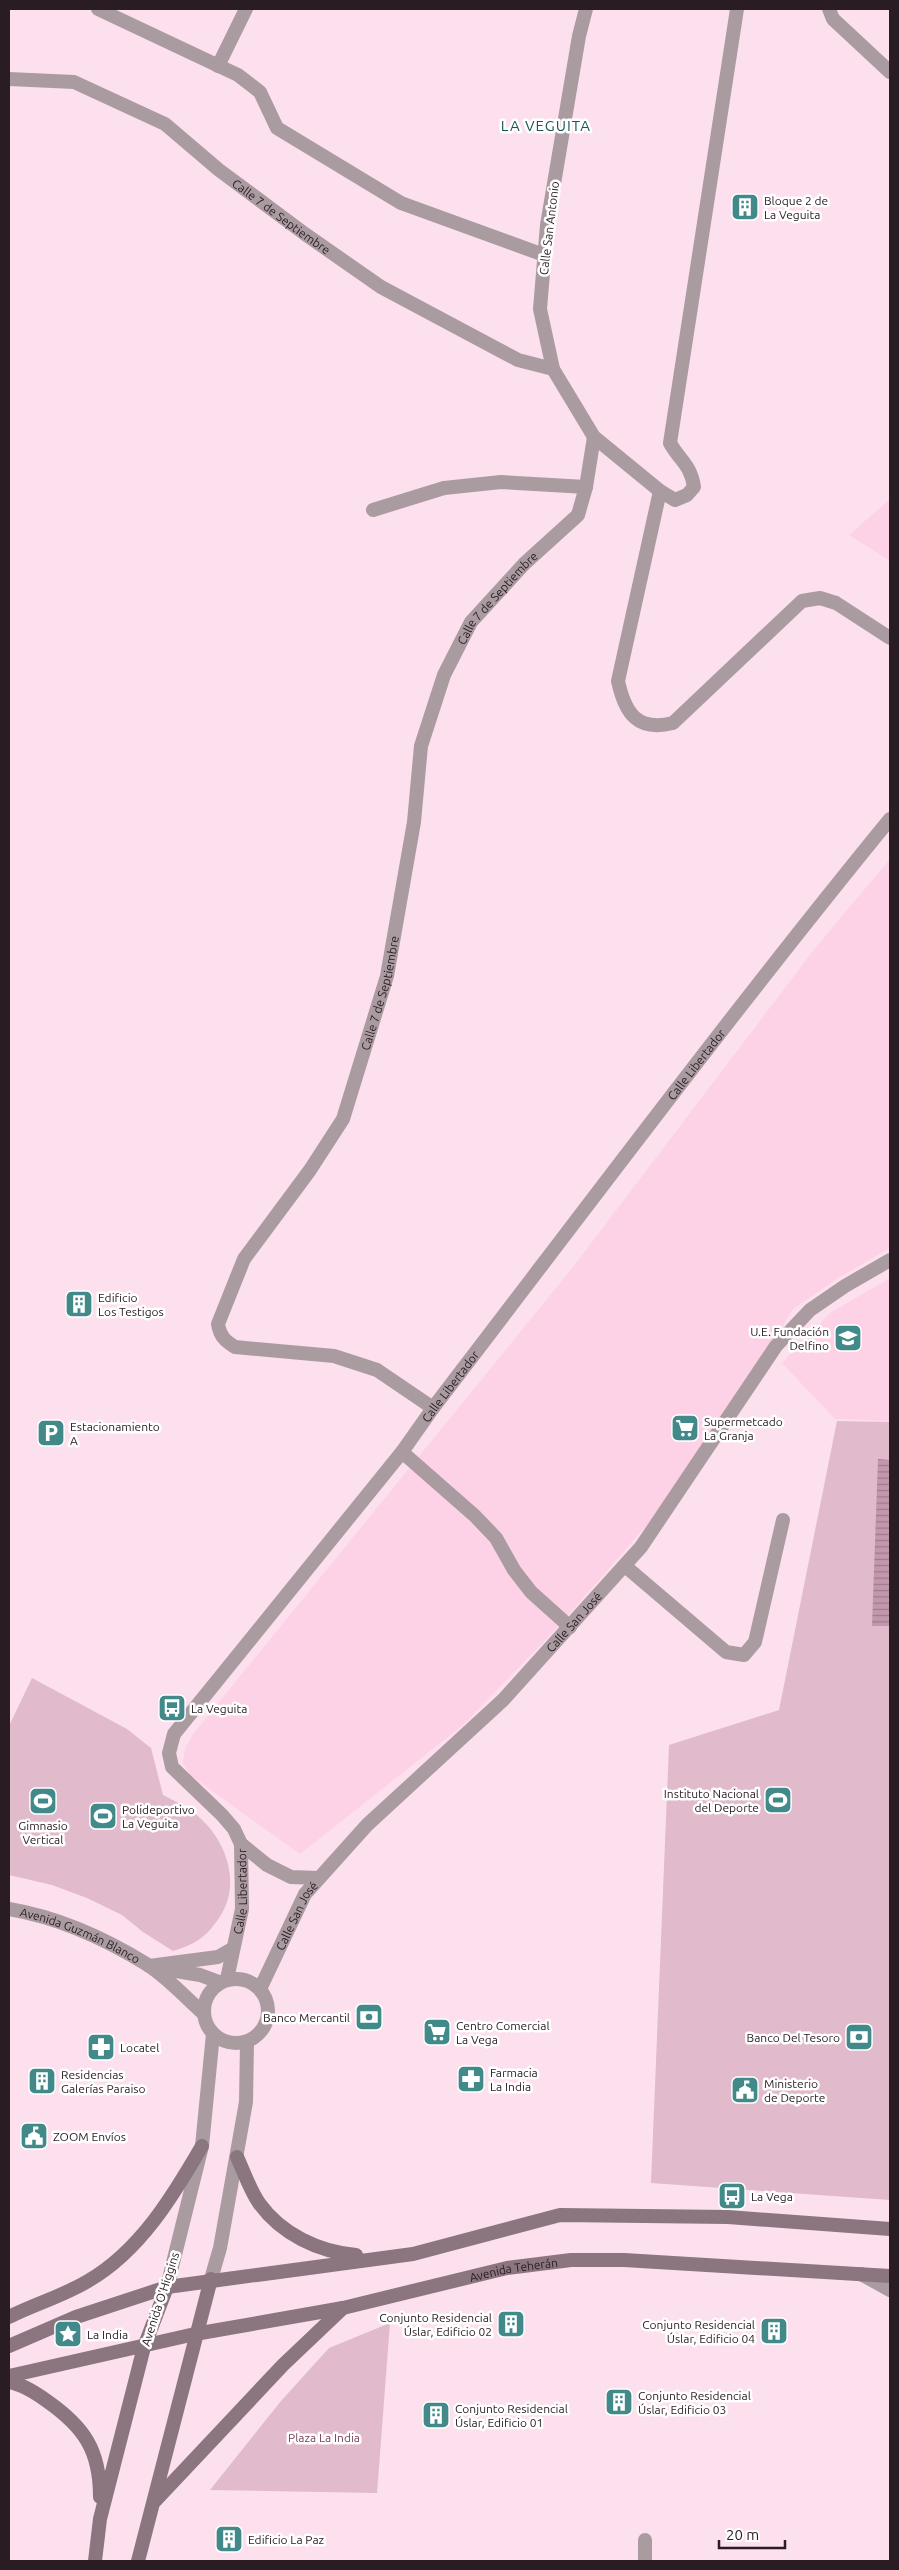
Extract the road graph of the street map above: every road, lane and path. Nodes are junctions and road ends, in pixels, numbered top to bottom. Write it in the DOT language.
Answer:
graph roads {
  1 [pos="98,9"];
  2 [pos="246,9"];
  3 [pos="586,9"];
  4 [pos="737,9"];
  5 [pos="829,9"];
  6 [pos="218,66"];
  7 [pos="890,72"];
  8 [pos="9,79"];
  9 [pos="544,255"];
  10 [pos="553,369"];
  11 [pos="594,437"];
  12 [pos="586,487"];
  13 [pos="660,491"];
  14 [pos="373,510"];
  15 [pos="890,638"];
  16 [pos="890,819"];
  17 [pos="890,1260"];
  18 [pos="433,1408"];
  19 [pos="402,1452"];
  20 [pos="783,1520"];
  21 [pos="625,1566"];
  22 [pos="570,1627"];
  23 [pos="241,1844"];
  24 [pos="318,1878"];
  25 [pos="9,1909"];
  26 [pos="232,1949"];
  27 [pos="149,1966"];
  28 [pos="223,1980"];
  29 [pos="260,1989"];
  30 [pos="203,2013"];
  31 [pos="213,2034"];
  32 [pos="247,2042"];
  33 [pos="202,2146"];
  34 [pos="237,2157"];
  35 [pos="890,2229"];
  36 [pos="386,2258"];
  37 [pos="860,2274"];
  38 [pos="890,2276"];
  39 [pos="211,2279"];
  40 [pos="167,2287"];
  41 [pos="890,2290"];
  42 [pos="343,2308"];
  43 [pos="9,2317"];
  44 [pos="195,2334"];
  45 [pos="9,2346"];
  46 [pos="144,2347"];
  47 [pos="9,2376"];
  48 [pos="9,2382"];
  49 [pos="155,2502"];
  50 [pos="100,2519"];
  51 [pos="645,2540"];
  52 [pos="95,2561"];
  53 [pos="138,2561"];
  54 [pos="645,2561"];
  1 -- 6 [label="street"];
  2 -- 6 [label="street"];
  3 -- 9 [label="street, Calle San Antonio"];
  4 -- 13 [label="street"];
  5 -- 7 [label="street"];
  6 -- 9 [label="street"];
  8 -- 10 [label="street, Calle 7 de Septiembre"];
  9 -- 10 [label="street, Calle San Antonio"];
  10 -- 11 [label="street, Calle San Antonio"];
  11 -- 12 [label="street, Calle 7 de Septiembre"];
  11 -- 13 [label="street, Calle San Antonio"];
  12 -- 14 [label="street"];
  12 -- 18 [label="street, Calle 7 de Septiembre"];
  13 -- 15 [label="street"];
  16 -- 18 [label="street, Calle Libertador"];
  17 -- 21 [label="street, Calle San José"];
  18 -- 19 [label="street, Calle Libertador"];
  19 -- 22 [label="street"];
  19 -- 23 [label="street, Calle Libertador"];
  20 -- 21 [label="street"];
  21 -- 22 [label="street, Calle San José"];
  22 -- 24 [label="street, Calle San José"];
  23 -- 24 [label="street"];
  23 -- 26 [label="street, Calle Libertador"];
  24 -- 29 [label="street, Calle San José"];
  25 -- 27 [label="street, Avenida Guzmán Blanco"];
  26 -- 27 [label="street, Avenida Guzmán Blanco"];
  26 -- 28 [label="street, Calle Libertador"];
  27 -- 28 [label="street, Avenida Guzmán Blanco"];
  27 -- 30 [label="street, Avenida Guzmán Blanco"];
  28 -- 29 [label="street"];
  28 -- 30 [label="street"];
  29 -- 32 [label="street"];
  30 -- 31 [label="street"];
  31 -- 32 [label="street"];
  31 -- 33 [label="street, Avenida O'Higgins"];
  32 -- 34 [label="street"];
  33 -- 40 [label="street, Avenida O'Higgins"];
  33 -- 43 [label="main road"];
  34 -- 36 [label="main road"];
  34 -- 39 [label="street"];
  35 -- 36 [label="main road"];
  36 -- 39 [label="main road"];
  37 -- 38 [label="main road, Avenida Teherán"];
  37 -- 41 [label="street"];
  37 -- 42 [label="main road, Avenida Teherán"];
  39 -- 40 [label="main road"];
  39 -- 44 [label="main road"];
  40 -- 45 [label="main road"];
  40 -- 46 [label="main road, Avenida O'Higgins"];
  42 -- 44 [label="main road, Avenida Teherán"];
  42 -- 49 [label="main road"];
  44 -- 46 [label="main road, Avenida Teherán"];
  44 -- 49 [label="main road"];
  46 -- 47 [label="main road, Avenida Teherán"];
  46 -- 50 [label="main road, Avenida O'Higgins"];
  48 -- 50 [label="main road"];
  49 -- 53 [label="main road"];
  50 -- 52 [label="main road, Avenida O'Higgins"];
  51 -- 54 [label="street"];
}
